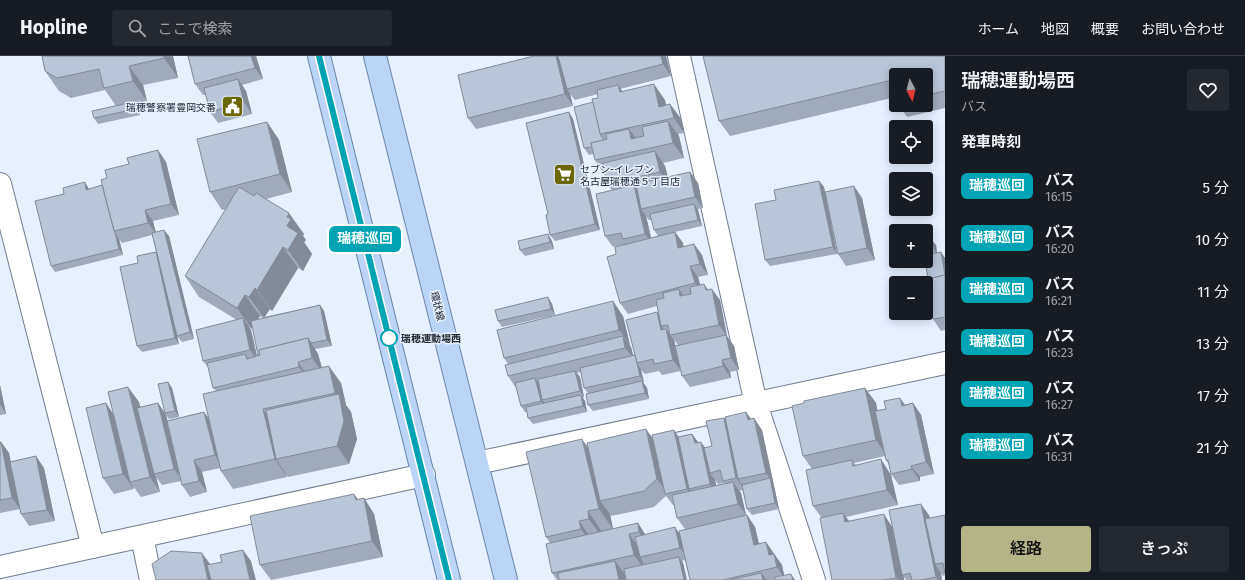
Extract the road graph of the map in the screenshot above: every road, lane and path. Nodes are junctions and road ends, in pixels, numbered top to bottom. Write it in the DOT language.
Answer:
graph roads {
  1 [pos="319,56"];
  2 [pos="375,56"];
  3 [pos="679,56"];
  4 [pos="0,184"];
  5 [pos="945,363"];
  6 [pos="756,404"];
  7 [pos="477,463"];
  8 [pos="424,475"];
  9 [pos="142,537"];
  10 [pos="93,547"];
  11 [pos="0,567"];
  12 [pos="151,580"];
  13 [pos="449,580"];
  14 [pos="506,580"];
  15 [pos="814,580"];
  1 -- 8 [label="main road"];
  2 -- 7 [label="main road, 環状線"];
  3 -- 6 [label="street"];
  4 -- 10 [label="street"];
  5 -- 6 [label="street"];
  6 -- 7 [label="street"];
  6 -- 15 [label="street"];
  7 -- 14 [label="main road, 環状線"];
  8 -- 9 [label="street"];
  8 -- 13 [label="main road"];
  9 -- 10 [label="street"];
  9 -- 12 [label="street"];
  10 -- 11 [label="street"];
}
